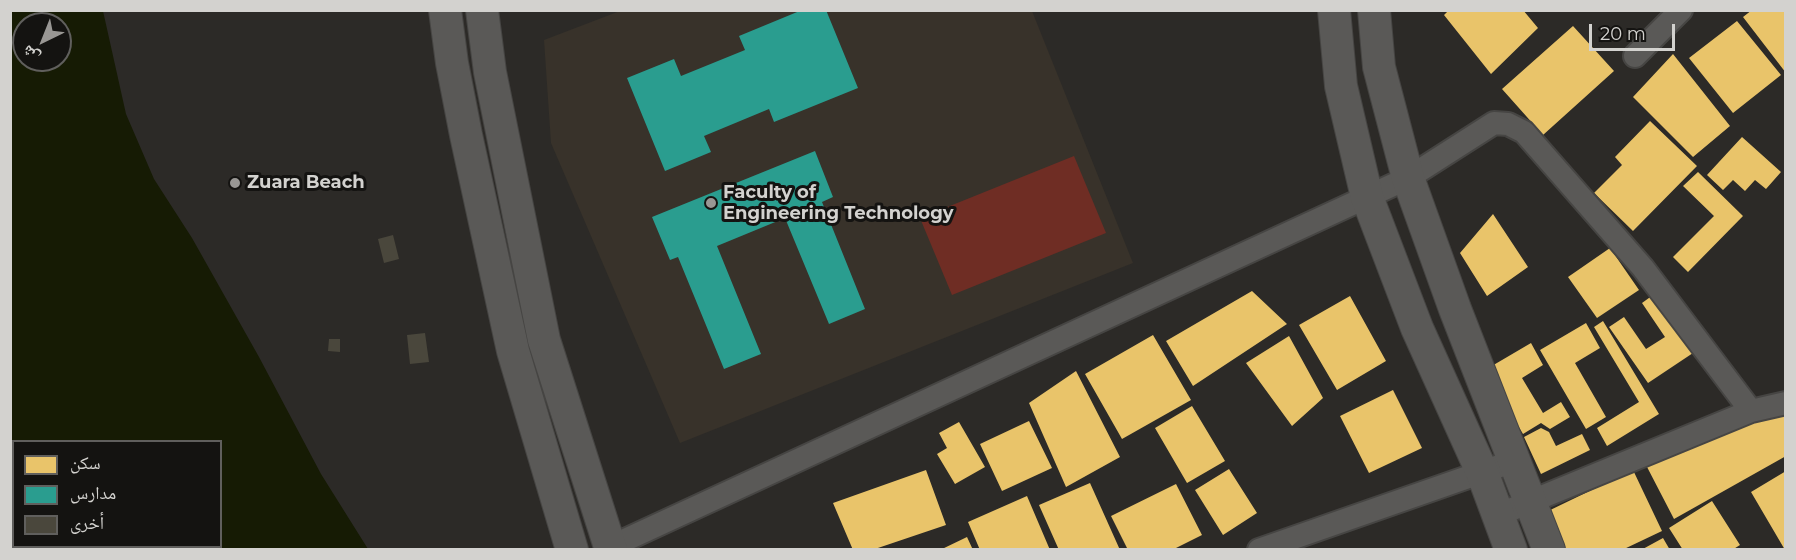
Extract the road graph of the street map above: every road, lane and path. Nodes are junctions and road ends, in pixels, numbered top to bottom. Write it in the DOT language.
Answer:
graph roads {
  1 [pos="445,10"];
  2 [pos="482,10"];
  3 [pos="1334,10"];
  4 [pos="1374,10"];
  5 [pos="1681,10"];
  6 [pos="1635,56"];
  7 [pos="1408,178"];
  8 [pos="1367,197"];
  9 [pos="1785,403"];
  10 [pos="1751,411"];
  11 [pos="1514,460"];
  12 [pos="1482,472"];
  13 [pos="1530,502"];
  14 [pos="1498,515"];
  15 [pos="611,548"];
  16 [pos="572,549"];
  17 [pos="1259,549"];
  18 [pos="1511,549"];
  19 [pos="1549,549"];
  1 -- 16 [label="street"];
  2 -- 15 [label="street"];
  3 -- 8 [label="street"];
  4 -- 7 [label="street"];
  5 -- 6 [label="street"];
  7 -- 8 [label="street"];
  7 -- 10 [label="street"];
  7 -- 11 [label="street"];
  8 -- 12 [label="street"];
  8 -- 15 [label="street"];
  9 -- 10 [label="street"];
  10 -- 13 [label="street"];
  11 -- 12 [label="street"];
  11 -- 13 [label="street"];
  12 -- 14 [label="street"];
  12 -- 17 [label="street"];
  13 -- 14 [label="street"];
  13 -- 19 [label="street"];
  14 -- 18 [label="street"];
}
